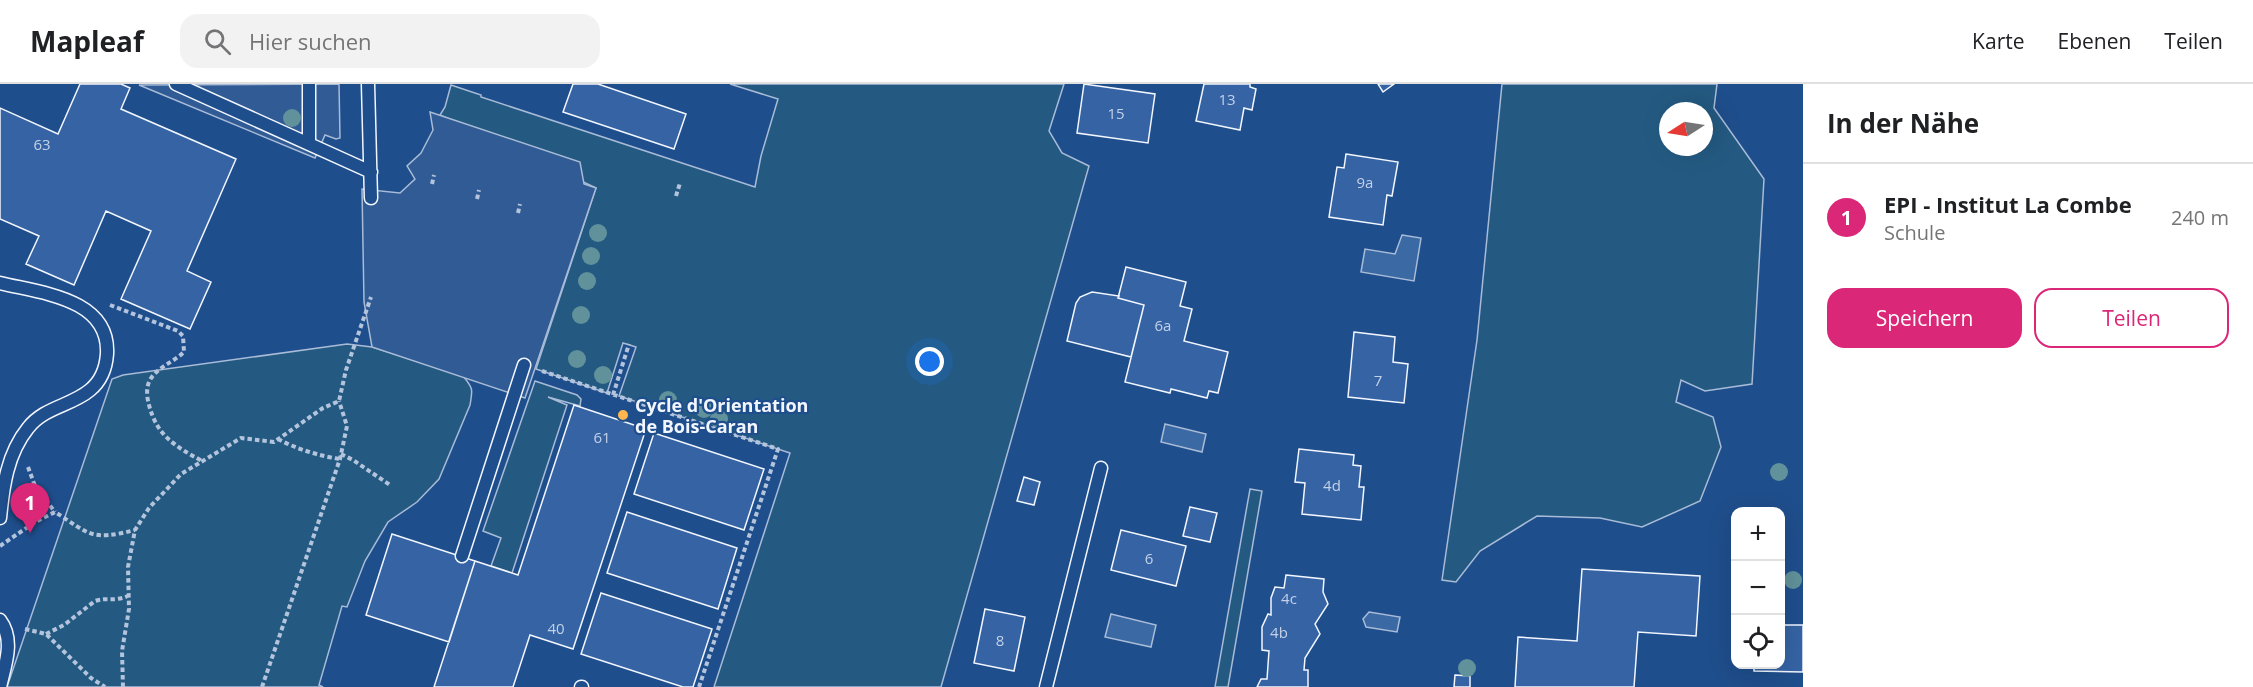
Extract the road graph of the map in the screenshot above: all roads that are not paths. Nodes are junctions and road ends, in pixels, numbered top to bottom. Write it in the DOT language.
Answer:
graph roads {
  1 [pos="176,84"];
  2 [pos="309,84"];
  3 [pos="368,84"];
  4 [pos="309,143"];
  5 [pos="371,172"];
  6 [pos="371,198"];
  7 [pos="0,283"];
  8 [pos="524,365"];
  9 [pos="1101,468"];
  10 [pos="0,518"];
  11 [pos="462,556"];
  12 [pos="3,625"];
  13 [pos="0,687"];
  14 [pos="1046,687"];
  1 -- 4 [label="lane"];
  2 -- 4 [label="lane"];
  3 -- 5 [label="lane"];
  4 -- 5 [label="lane"];
  5 -- 6 [label="lane"];
  7 -- 10 [label="lane"];
  8 -- 11 [label="lane"];
  9 -- 14 [label="lane"];
  12 -- 13 [label="lane"];
}
